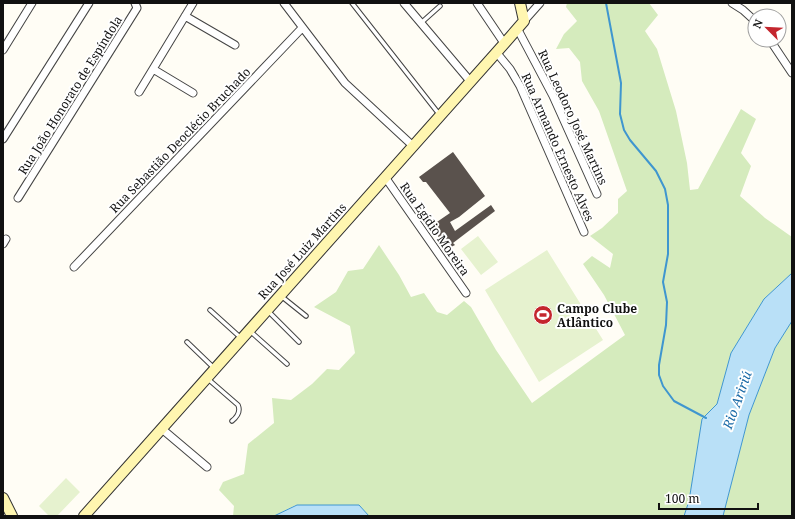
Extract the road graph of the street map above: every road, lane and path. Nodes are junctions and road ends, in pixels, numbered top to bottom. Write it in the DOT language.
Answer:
graph roads {
  1 [pos="32,3"];
  2 [pos="89,3"];
  3 [pos="135,3"];
  4 [pos="193,3"];
  5 [pos="284,3"];
  6 [pos="352,3"];
  7 [pos="404,3"];
  8 [pos="477,3"];
  9 [pos="520,3"];
  10 [pos="540,3"];
  11 [pos="736,4"];
  12 [pos="440,6"];
  13 [pos="747,14"];
  14 [pos="185,16"];
  15 [pos="421,23"];
  16 [pos="520,25"];
  17 [pos="302,28"];
  18 [pos="504,43"];
  19 [pos="235,45"];
  20 [pos="775,48"];
  21 [pos="3,50"];
  22 [pos="496,52"];
  23 [pos="153,69"];
  24 [pos="792,73"];
  25 [pos="470,81"];
  26 [pos="139,92"];
  27 [pos="193,93"];
  28 [pos="440,115"];
  29 [pos="3,139"];
  30 [pos="412,146"];
  31 [pos="386,177"];
  32 [pos="597,194"];
  33 [pos="18,198"];
  34 [pos="584,232"];
  35 [pos="74,267"];
  36 [pos="466,294"];
  37 [pos="281,295"];
  38 [pos="210,310"];
  39 [pos="267,310"];
  40 [pos="306,316"];
  41 [pos="249,330"];
  42 [pos="242,338"];
  43 [pos="187,342"];
  44 [pos="299,342"];
  45 [pos="287,364"];
  46 [pos="215,369"];
  47 [pos="207,378"];
  48 [pos="232,421"];
  49 [pos="162,429"];
  50 [pos="207,467"];
  51 [pos="3,498"];
  52 [pos="12,516"];
  53 [pos="84,516"];
  1 -- 21 [label="street"];
  2 -- 29 [label="street"];
  3 -- 33 [label="street, Rua João Honorato de Espíndola"];
  4 -- 14 [label="street"];
  5 -- 17 [label="street"];
  6 -- 28 [label="lane"];
  7 -- 15 [label="street"];
  8 -- 18 [label="street"];
  9 -- 16 [label="main road"];
  10 -- 16 [label="street, Rua José Luiz Martins"];
  11 -- 13 [label="street"];
  12 -- 15 [label="lane"];
  14 -- 19 [label="street"];
  14 -- 23 [label="street"];
  15 -- 25 [label="street"];
  16 -- 18 [label="main road, Rua José Luiz Martins"];
  16 -- 32 [label="street, Rua Leodoro José Martins"];
  17 -- 30 [label="street"];
  17 -- 35 [label="street, Rua Sebastião Deoclécio Bruchado"];
  18 -- 22 [label="main road, Rua José Luiz Martins"];
  20 -- 24 [label="street"];
  22 -- 25 [label="main road, Rua José Luiz Martins"];
  22 -- 34 [label="street, Rua Armando Ernesto Alves"];
  23 -- 26 [label="street"];
  23 -- 27 [label="street"];
  25 -- 28 [label="main road, Rua José Luiz Martins"];
  28 -- 30 [label="main road, Rua José Luiz Martins"];
  30 -- 31 [label="main road, Rua José Luiz Martins"];
  31 -- 36 [label="street, Rua Egídio Moreira"];
  31 -- 37 [label="main road, Rua José Luiz Martins"];
  37 -- 39 [label="main road, Rua José Luiz Martins"];
  37 -- 40 [label="lane"];
  38 -- 42 [label="lane"];
  39 -- 41 [label="main road, Rua José Luiz Martins"];
  39 -- 44 [label="lane"];
  41 -- 42 [label="main road, Rua José Luiz Martins"];
  41 -- 45 [label="lane"];
  42 -- 46 [label="main road, Rua José Luiz Martins"];
  43 -- 46 [label="lane"];
  46 -- 47 [label="main road, Rua José Luiz Martins"];
  47 -- 48 [label="lane"];
  47 -- 49 [label="main road, Rua José Luiz Martins"];
  49 -- 50 [label="street"];
  49 -- 53 [label="main road, Rua José Luiz Martins"];
  51 -- 52 [label="main road"];
}
